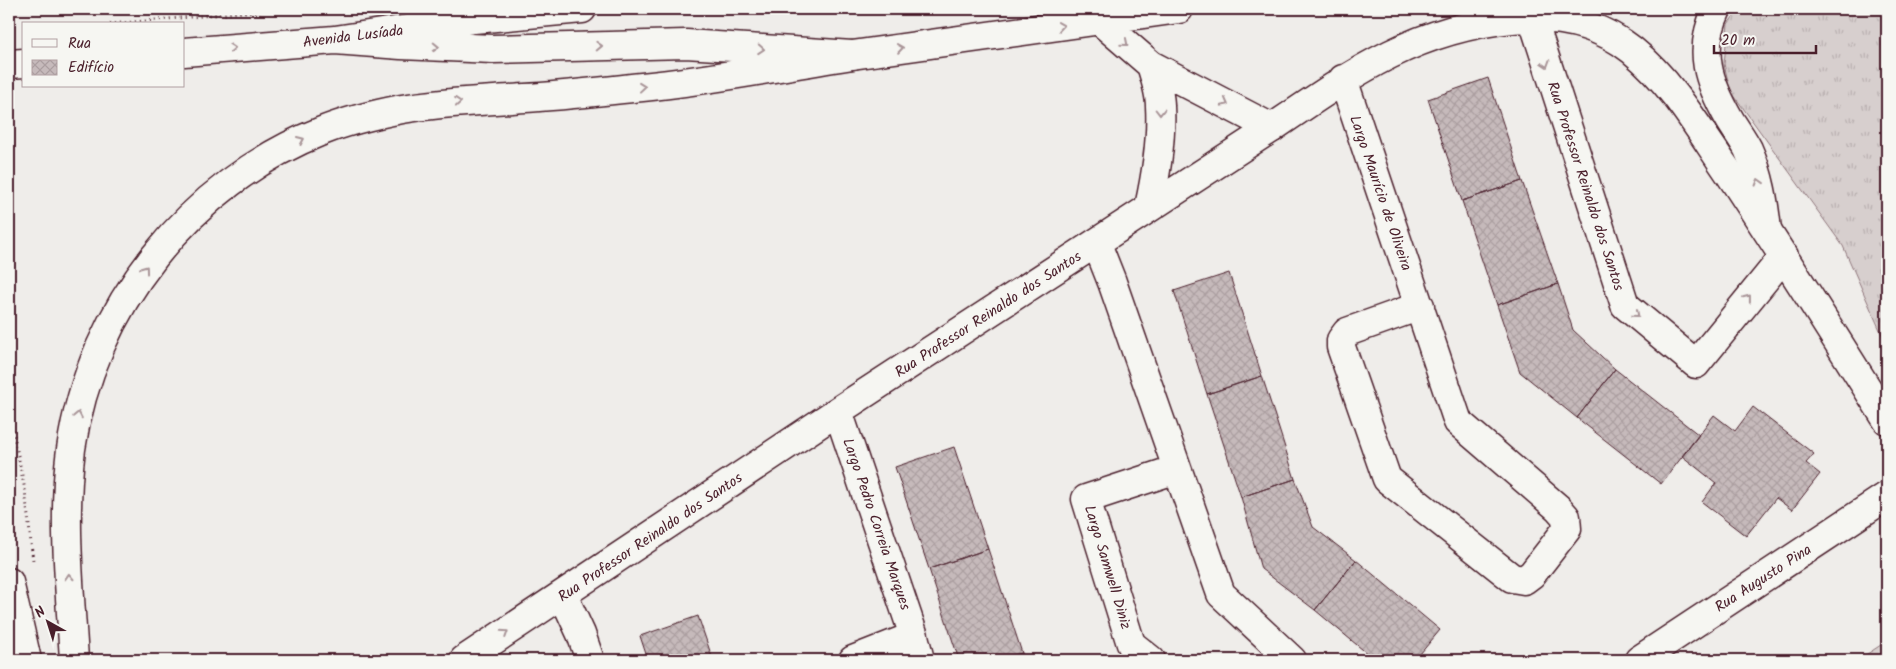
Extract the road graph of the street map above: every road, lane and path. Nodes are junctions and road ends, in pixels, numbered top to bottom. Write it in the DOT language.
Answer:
graph roads {
  1 [pos="283,9"];
  2 [pos="582,9"];
  3 [pos="1178,9"];
  4 [pos="1717,9"];
  5 [pos="1532,17"];
  6 [pos="1100,21"];
  7 [pos="133,22"];
  8 [pos="335,40"];
  9 [pos="185,52"];
  10 [pos="852,55"];
  11 [pos="22,63"];
  12 [pos="9,64"];
  13 [pos="1151,65"];
  14 [pos="1343,79"];
  15 [pos="1272,128"];
  16 [pos="1149,207"];
  17 [pos="1767,230"];
  18 [pos="1097,244"];
  19 [pos="1784,256"];
  20 [pos="1420,306"];
  21 [pos="10,411"];
  22 [pos="838,411"];
  23 [pos="1887,420"];
  24 [pos="1178,470"];
  25 [pos="1887,496"];
  26 [pos="34,565"];
  27 [pos="9,582"];
  28 [pos="563,595"];
  29 [pos="917,648"];
  30 [pos="28,660"];
  31 [pos="74,660"];
  32 [pos="464,660"];
  33 [pos="590,660"];
  34 [pos="853,660"];
  35 [pos="1150,660"];
  36 [pos="1292,660"];
  37 [pos="1639,660"];
  1 -- 7 [label="path"];
  2 -- 8 [label="main road, Avenida Lusíada"];
  3 -- 6 [label="main road"];
  17 -- 4 [label="main road, one-way"];
  5 -- 14 [label="main road, Rua Professor Reinaldo dos Santos"];
  5 -- 17 [label="main road, Rua Professor Reinaldo dos Santos"];
  5 -- 19 [label="main road, Rua Professor Reinaldo dos Santos, one-way"];
  10 -- 6 [label="main road, one-way"];
  6 -- 13 [label="main road, one-way"];
  9 -- 8 [label="main road, Avenida Lusíada, one-way"];
  8 -- 10 [label="main road, one-way"];
  31 -- 10 [label="main road, one-way"];
  11 -- 12 [label="main road"];
  13 -- 15 [label="main road, one-way"];
  13 -- 16 [label="main road, one-way"];
  14 -- 15 [label="main road, Rua Professor Reinaldo dos Santos"];
  14 -- 20 [label="main road, Largo Maurício de Oliveira"];
  15 -- 16 [label="main road, Rua Professor Reinaldo dos Santos"];
  16 -- 18 [label="main road, Rua Professor Reinaldo dos Santos"];
  17 -- 19 [label="main road, Rua Professor Reinaldo dos Santos"];
  18 -- 22 [label="main road, Rua Professor Reinaldo dos Santos"];
  18 -- 24 [label="main road"];
  19 -- 23 [label="main road, Rua Professor Reinaldo dos Santos"];
  20 -- 20 [label="main road, Largo Maurício de Oliveira"];
  21 -- 26 [label="path"];
  22 -- 28 [label="main road, Rua Professor Reinaldo dos Santos"];
  22 -- 29 [label="main road, Largo Pedro Correia Marques"];
  24 -- 35 [label="main road, Largo Samwell Diniz"];
  24 -- 36 [label="main road"];
  25 -- 37 [label="main road, Rua Augusto Pina"];
  27 -- 30 [label="main road"];
  32 -- 28 [label="main road, Rua Professor Reinaldo dos Santos, one-way"];
  28 -- 33 [label="main road"];
  29 -- 34 [label="main road, Largo Pedro Correia Marques"];
}
